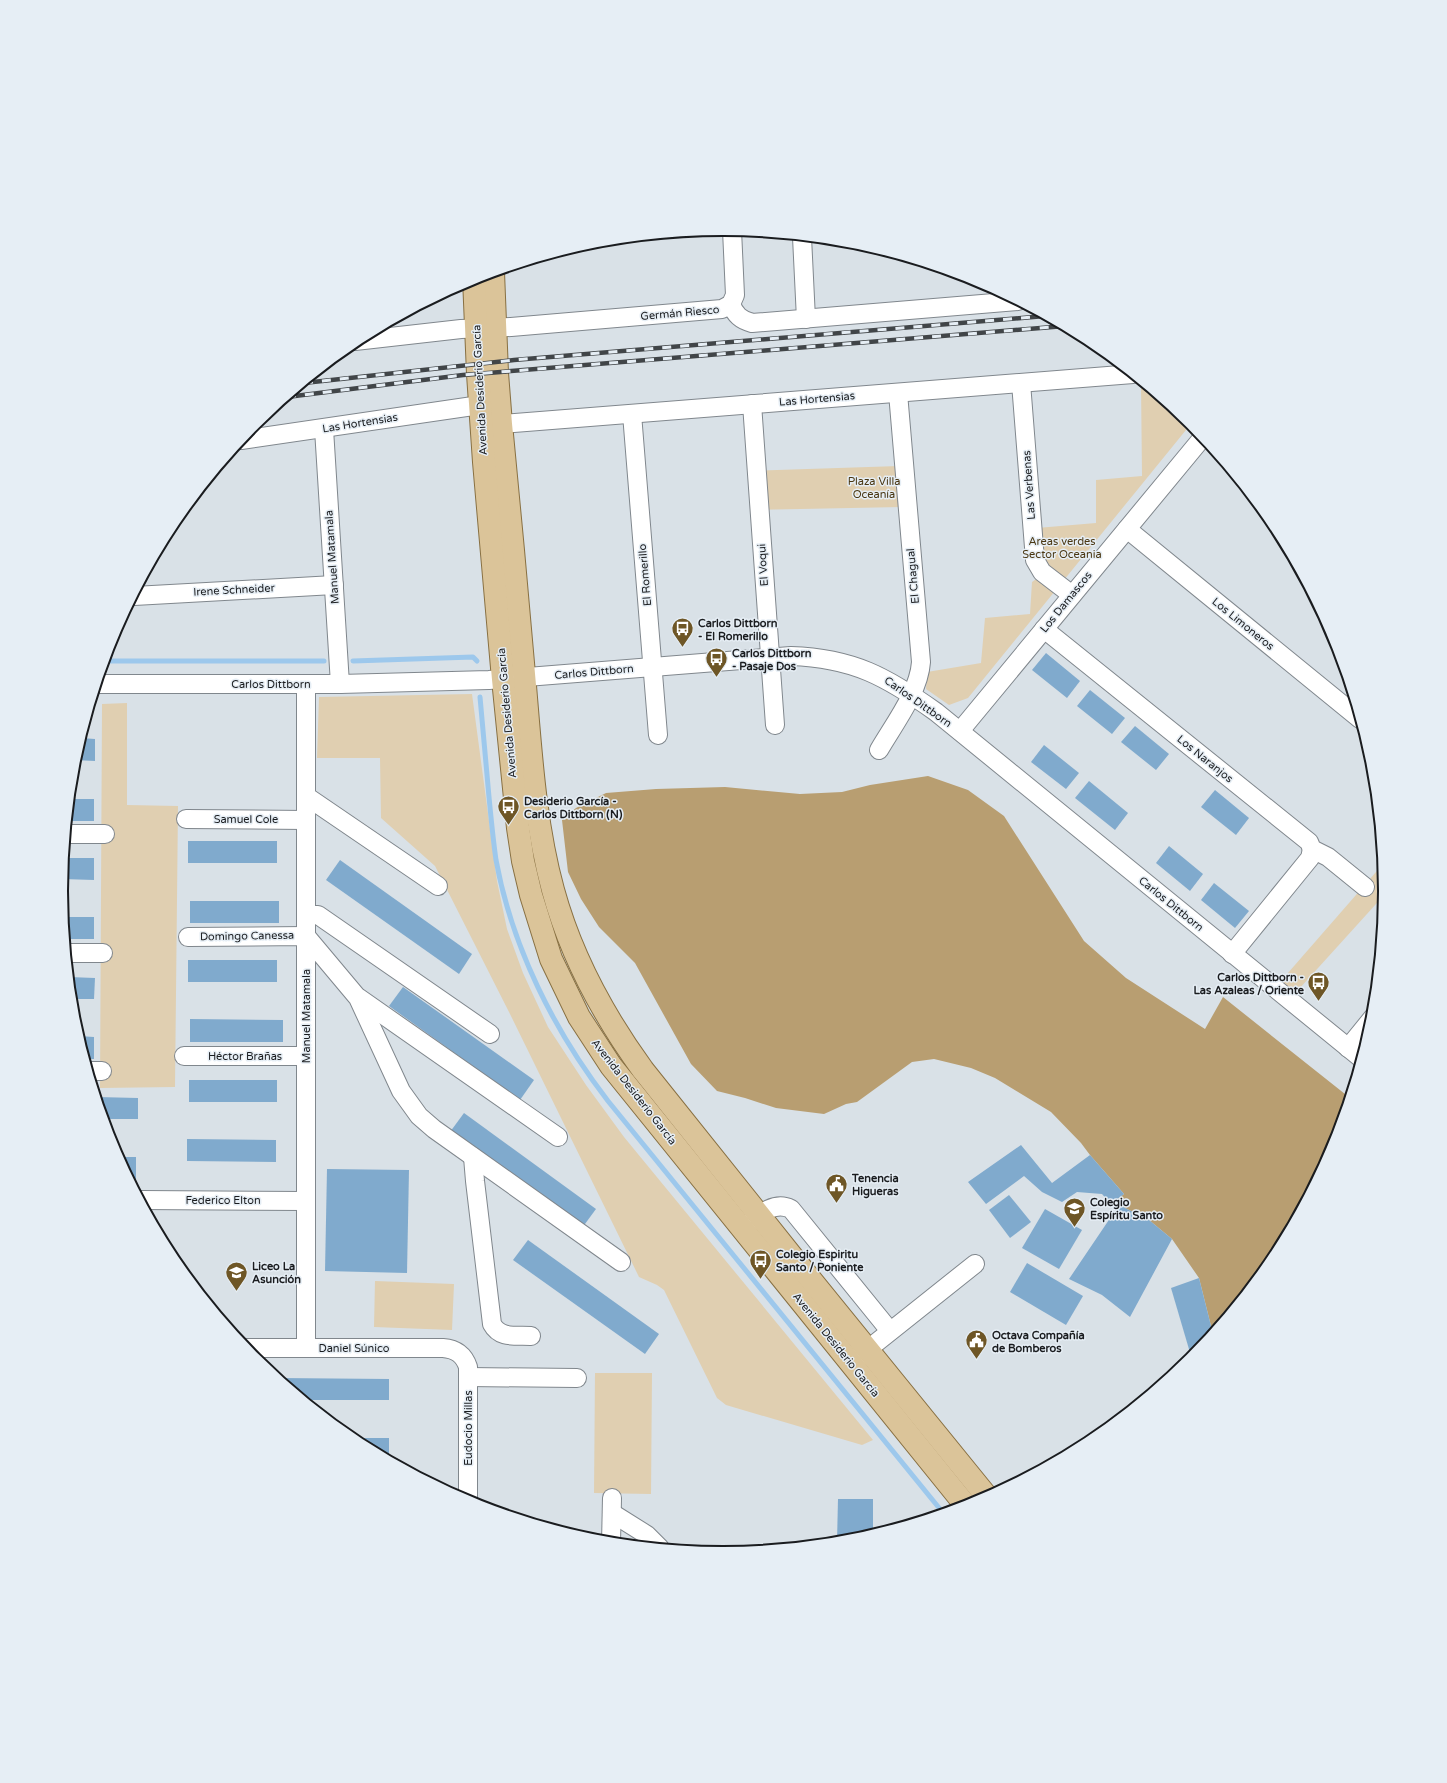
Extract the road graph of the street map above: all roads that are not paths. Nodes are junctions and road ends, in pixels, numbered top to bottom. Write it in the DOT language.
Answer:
graph roads {
  1 [pos="732,236"];
  2 [pos="802,241"];
  3 [pos="492,279"];
  4 [pos="476,285"];
  5 [pos="1008,302"];
  6 [pos="731,304"];
  7 [pos="806,319"];
  8 [pos="486,327"];
  9 [pos="370,339"];
  10 [pos="1127,374"];
  11 [pos="1021,383"];
  12 [pos="898,393"];
  13 [pos="752,404"];
  14 [pos="480,405"];
  15 [pos="632,414"];
  16 [pos="502,424"];
  17 [pos="324,429"];
  18 [pos="250,439"];
  19 [pos="1199,441"];
  20 [pos="1127,529"];
  21 [pos="334,585"];
  22 [pos="1072,595"];
  23 [pos="139,596"];
  24 [pos="1044,630"];
  25 [pos="770,657"];
  26 [pos="652,667"];
  27 [pos="525,678"];
  28 [pos="503,679"];
  29 [pos="102,684"];
  30 [pos="306,684"];
  31 [pos="340,684"];
  32 [pos="911,695"];
  33 [pos="1354,713"];
  34 [pos="775,725"];
  35 [pos="960,731"];
  36 [pos="658,735"];
  37 [pos="879,750"];
  38 [pos="306,796"];
  39 [pos="186,819"];
  40 [pos="306,820"];
  41 [pos="71,834"];
  42 [pos="105,834"];
  43 [pos="1312,849"];
  44 [pos="438,886"];
  45 [pos="1365,887"];
  46 [pos="553,889"];
  47 [pos="531,895"];
  48 [pos="306,915"];
  49 [pos="306,936"];
  50 [pos="188,937"];
  51 [pos="71,953"];
  52 [pos="103,953"];
  53 [pos="1232,954"];
  54 [pos="358,998"];
  55 [pos="1364,1028"];
  56 [pos="490,1034"];
  57 [pos="1348,1048"];
  58 [pos="184,1056"];
  59 [pos="306,1056"];
  60 [pos="1358,1056"];
  61 [pos="558,1137"];
  62 [pos="473,1157"];
  63 [pos="719,1165"];
  64 [pos="702,1178"];
  65 [pos="146,1200"];
  66 [pos="306,1201"];
  67 [pos="759,1215"];
  68 [pos="742,1229"];
  69 [pos="621,1262"];
  70 [pos="975,1264"];
  71 [pos="890,1331"];
  72 [pos="531,1336"];
  73 [pos="253,1348"];
  74 [pos="306,1348"];
  75 [pos="461,1355"];
  76 [pos="859,1356"];
  77 [pos="468,1377"];
  78 [pos="577,1378"];
  79 [pos="919,1429"];
  80 [pos="983,1493"];
  81 [pos="468,1495"];
  82 [pos="964,1501"];
  83 [pos="611,1537"];
  84 [pos="655,1543"];
  1 -- 6 [label="street"];
  2 -- 7 [label="street"];
  3 -- 8 [label="main road, Avenida Desiderio García"];
  4 -- 8 [label="main road, Avenida Desiderio García"];
  5 -- 7 [label="street, Germán Riesco"];
  6 -- 7 [label="street, Germán Riesco"];
  6 -- 8 [label="street, Germán Riesco"];
  8 -- 9 [label="street, Germán Riesco"];
  8 -- 14 [label="main road, Avenida Desiderio García"];
  8 -- 16 [label="main road, Avenida Desiderio García"];
  10 -- 11 [label="street, Las Hortensias"];
  11 -- 12 [label="street, Las Hortensias"];
  11 -- 22 [label="street, Las Verbenas"];
  12 -- 13 [label="street, Las Hortensias"];
  12 -- 32 [label="street, El Chagual"];
  13 -- 15 [label="street, Las Hortensias"];
  13 -- 25 [label="street, El Voqui"];
  14 -- 17 [label="street, Las Hortensias"];
  14 -- 28 [label="main road, Avenida Desiderio García"];
  15 -- 16 [label="street, Las Hortensias"];
  15 -- 26 [label="street, El Romerillo"];
  16 -- 27 [label="main road, Avenida Desiderio García"];
  17 -- 18 [label="street, Las Hortensias"];
  17 -- 21 [label="street, Manuel Matamala"];
  19 -- 20 [label="street, Los Damascos"];
  20 -- 22 [label="street, Los Damascos"];
  20 -- 33 [label="street, Los Limoneros"];
  21 -- 23 [label="street, Irene Schneider"];
  21 -- 31 [label="street, Manuel Matamala"];
  22 -- 24 [label="street, Los Damascos"];
  24 -- 35 [label="street, Los Damascos"];
  24 -- 43 [label="street, Los Naranjos"];
  25 -- 26 [label="street, Carlos Dittborn"];
  25 -- 32 [label="street, Carlos Dittborn"];
  25 -- 34 [label="street, El Voqui"];
  26 -- 27 [label="street, Carlos Dittborn"];
  26 -- 36 [label="street, El Romerillo"];
  27 -- 28 [label="street, Carlos Dittborn"];
  27 -- 46 [label="main road, Avenida Desiderio García"];
  28 -- 31 [label="street, Carlos Dittborn"];
  28 -- 47 [label="main road, Avenida Desiderio García"];
  29 -- 30 [label="street, Carlos Dittborn"];
  30 -- 31 [label="street, Carlos Dittborn"];
  30 -- 38 [label="street, Manuel Matamala"];
  32 -- 35 [label="street, Carlos Dittborn"];
  32 -- 37 [label="street, El Chagual"];
  35 -- 53 [label="street, Carlos Dittborn"];
  38 -- 40 [label="street, Manuel Matamala"];
  38 -- 44 [label="street"];
  39 -- 40 [label="street, Samuel Cole"];
  40 -- 48 [label="street, Manuel Matamala"];
  41 -- 42 [label="street"];
  43 -- 45 [label="street, Los Naranjos"];
  43 -- 53 [label="street"];
  46 -- 47 [label="main road"];
  46 -- 63 [label="main road, Avenida Desiderio García"];
  47 -- 64 [label="main road, Avenida Desiderio García"];
  48 -- 49 [label="street, Manuel Matamala"];
  48 -- 56 [label="street"];
  49 -- 50 [label="street, Domingo Canessa"];
  49 -- 54 [label="street"];
  49 -- 59 [label="street, Manuel Matamala"];
  51 -- 52 [label="street"];
  53 -- 57 [label="street, Carlos Dittborn"];
  54 -- 61 [label="street"];
  54 -- 62 [label="street"];
  55 -- 57 [label="street"];
  57 -- 60 [label="street, Carlos Dittborn"];
  58 -- 59 [label="street, Héctor Brañas"];
  59 -- 66 [label="street, Manuel Matamala"];
  62 -- 69 [label="street"];
  62 -- 72 [label="street"];
  63 -- 64 [label="main road"];
  63 -- 67 [label="main road, Avenida Desiderio García"];
  64 -- 68 [label="main road, Avenida Desiderio García"];
  65 -- 66 [label="street, Federico Elton"];
  66 -- 74 [label="street, Manuel Matamala"];
  67 -- 68 [label="street"];
  67 -- 71 [label="street"];
  67 -- 76 [label="main road, Avenida Desiderio García"];
  68 -- 76 [label="main road, Avenida Desiderio García"];
  70 -- 71 [label="street"];
  71 -- 76 [label="street"];
  73 -- 74 [label="street, Daniel Súnico"];
  74 -- 75 [label="street, Daniel Súnico"];
  75 -- 77 [label="street, Eudocio Millas"];
  76 -- 79 [label="main road, Avenida Desiderio García"];
  77 -- 78 [label="street"];
  77 -- 81 [label="street, Eudocio Millas"];
  79 -- 80 [label="main road, Avenida Desiderio García"];
  79 -- 82 [label="main road, Avenida Desiderio García"];
  83 -- 84 [label="street"];
}
